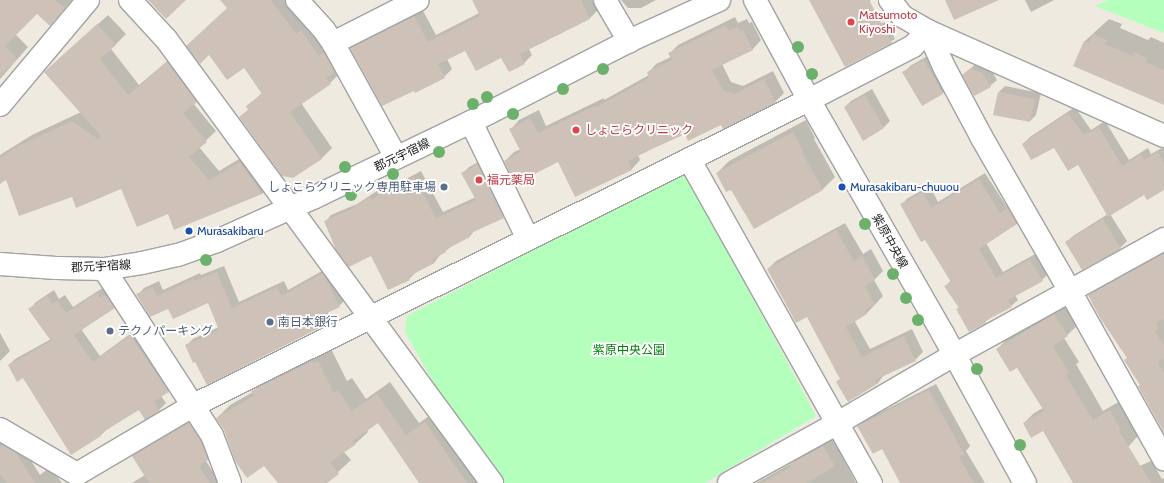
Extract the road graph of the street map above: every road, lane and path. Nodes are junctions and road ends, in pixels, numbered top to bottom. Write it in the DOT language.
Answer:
graph roads {
  1 [pos="88,0"];
  2 [pos="130,0"];
  3 [pos="297,0"];
  4 [pos="418,0"];
  5 [pos="605,0"];
  6 [pos="719,0"];
  7 [pos="755,0"];
  8 [pos="890,0"];
  9 [pos="928,31"];
  10 [pos="629,41"];
  11 [pos="333,43"];
  12 [pos="809,100"];
  13 [pos="0,106"];
  14 [pos="471,122"];
  15 [pos="1164,136"];
  16 [pos="396,157"];
  17 [pos="689,159"];
  18 [pos="290,209"];
  19 [pos="528,239"];
  20 [pos="1164,239"];
  21 [pos="0,264"];
  22 [pos="104,269"];
  23 [pos="1070,291"];
  24 [pos="370,317"];
  25 [pos="954,355"];
  26 [pos="194,405"];
  27 [pos="838,423"];
  28 [pos="0,429"];
  29 [pos="1164,459"];
  30 [pos="88,476"];
  31 [pos="230,483"];
  32 [pos="492,483"];
  33 [pos="729,483"];
  34 [pos="871,483"];
  35 [pos="1025,483"];
  1 -- 13 [label="street"];
  2 -- 18 [label="street"];
  3 -- 11 [label="street"];
  4 -- 11 [label="street"];
  5 -- 10 [label="street"];
  6 -- 10 [label="street, 郡元宇宿線"];
  7 -- 12 [label="street, 紫原中央線"];
  8 -- 9 [label="street"];
  9 -- 12 [label="street"];
  9 -- 15 [label="street"];
  9 -- 23 [label="street"];
  10 -- 14 [label="street, 郡元宇宿線"];
  11 -- 16 [label="street"];
  12 -- 17 [label="street"];
  12 -- 25 [label="street, 紫原中央線"];
  14 -- 16 [label="street, 郡元宇宿線"];
  14 -- 19 [label="street"];
  16 -- 18 [label="street, 郡元宇宿線"];
  17 -- 19 [label="street"];
  17 -- 27 [label="street"];
  18 -- 22 [label="street, 郡元宇宿線"];
  18 -- 24 [label="street"];
  19 -- 24 [label="street"];
  20 -- 23 [label="street"];
  21 -- 22 [label="street, 郡元宇宿線"];
  22 -- 26 [label="street"];
  23 -- 25 [label="street"];
  23 -- 29 [label="street"];
  24 -- 26 [label="street"];
  24 -- 32 [label="street"];
  25 -- 27 [label="street"];
  25 -- 35 [label="street, 紫原中央線"];
  26 -- 30 [label="street"];
  26 -- 31 [label="street"];
  27 -- 33 [label="street"];
  27 -- 34 [label="street"];
  28 -- 30 [label="street"];
}
